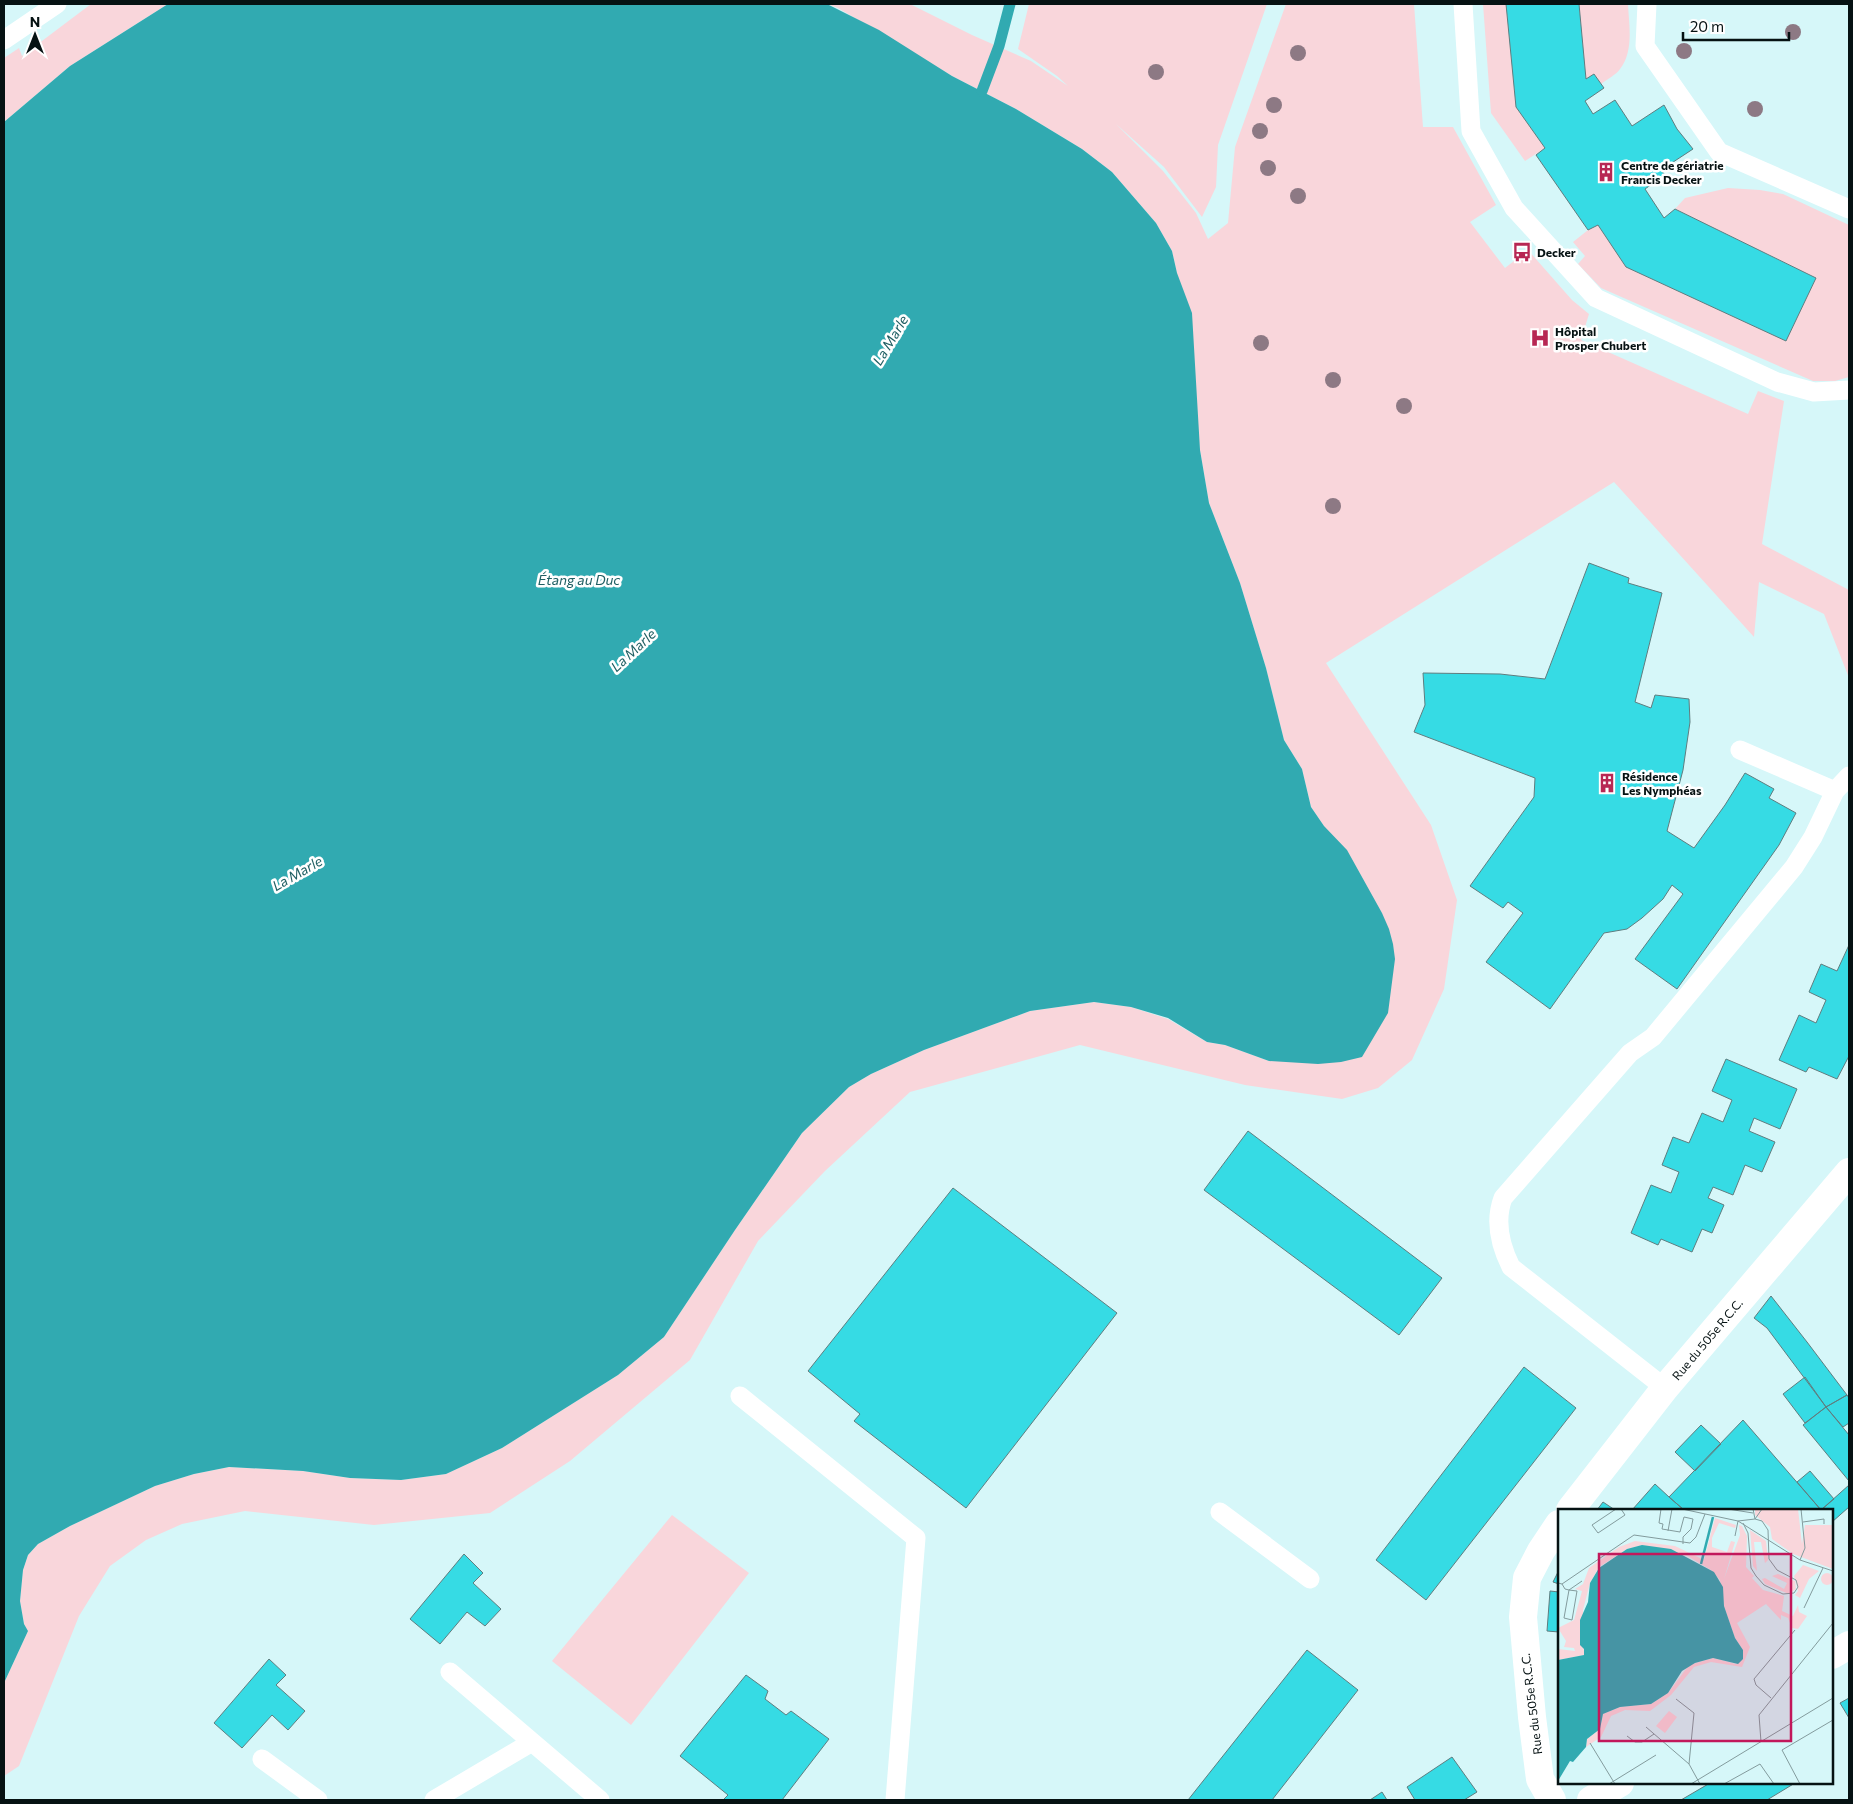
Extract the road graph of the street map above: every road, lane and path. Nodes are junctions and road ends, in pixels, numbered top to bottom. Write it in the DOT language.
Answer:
graph roads {
  1 [pos="57,4"];
  2 [pos="1463,4"];
  3 [pos="1646,4"];
  4 [pos="4,40"];
  5 [pos="1849,209"];
  6 [pos="1849,390"];
  7 [pos="1740,750"];
  8 [pos="1849,776"];
  9 [pos="1836,791"];
  10 [pos="1849,1172"];
  11 [pos="1665,1388"];
  12 [pos="740,1396"];
  13 [pos="1571,1509"];
  14 [pos="1220,1512"];
  15 [pos="1558,1526"];
  16 [pos="1310,1579"];
  17 [pos="1849,1645"];
  18 [pos="1833,1654"];
  19 [pos="450,1672"];
  20 [pos="532,1742"];
  21 [pos="262,1759"];
  22 [pos="1618,1784"];
  23 [pos="318,1800"];
  24 [pos="434,1800"];
  25 [pos="600,1800"];
  26 [pos="895,1800"];
  27 [pos="1552,1800"];
  28 [pos="1591,1800"];
  1 -- 4 [label="lane"];
  2 -- 6 [label="lane"];
  3 -- 5 [label="lane"];
  7 -- 9 [label="lane"];
  8 -- 9 [label="lane"];
  9 -- 11 [label="lane"];
  10 -- 11 [label="street, Rue du 505e R.C.C."];
  11 -- 13 [label="street, Rue du 505e R.C.C."];
  12 -- 26 [label="lane"];
  14 -- 16 [label="lane"];
  15 -- 27 [label="street, Rue du 505e R.C.C."];
  17 -- 18 [label="street"];
  19 -- 20 [label="lane"];
  20 -- 24 [label="lane"];
  20 -- 25 [label="lane"];
  21 -- 23 [label="lane"];
  22 -- 28 [label="street"];
}
